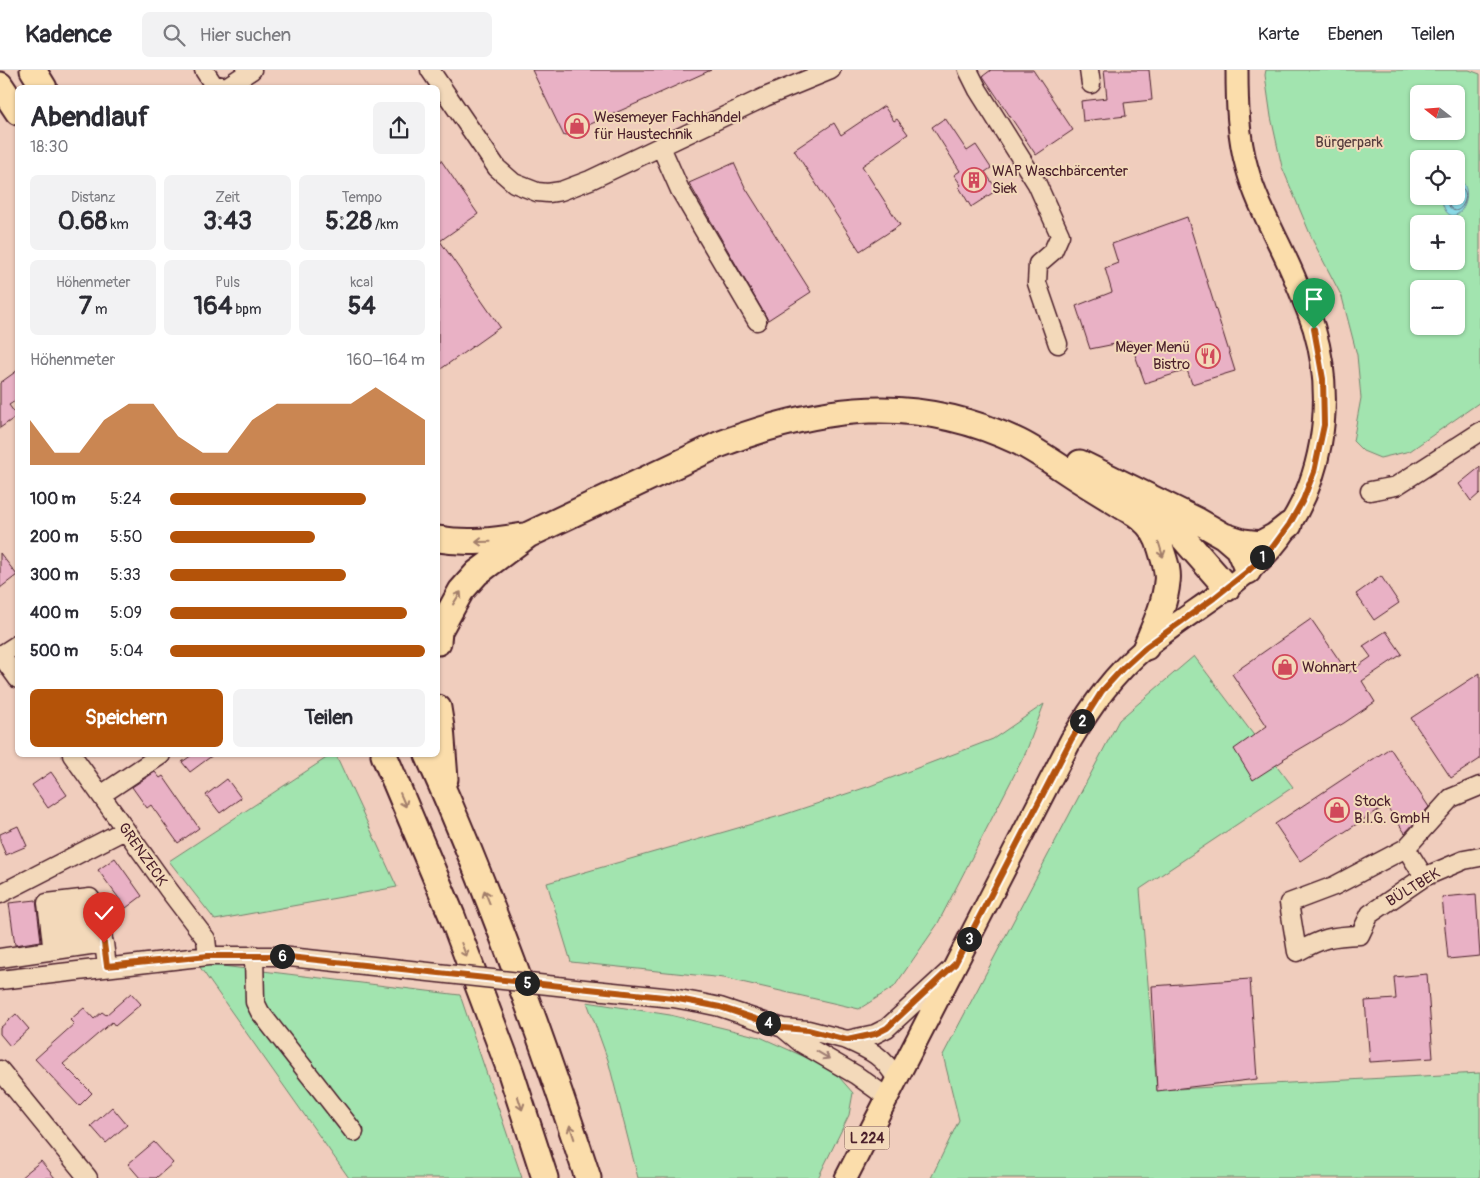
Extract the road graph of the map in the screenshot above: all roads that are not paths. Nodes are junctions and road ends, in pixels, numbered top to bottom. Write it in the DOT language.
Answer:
graph roads {
  1 [pos="33,70"];
  2 [pos="204,70"];
  3 [pos="252,70"];
  4 [pos="430,70"];
  5 [pos="831,70"];
  6 [pos="968,70"];
  7 [pos="1237,70"];
  8 [pos="0,85"];
  9 [pos="42,85"];
  10 [pos="217,85"];
  11 [pos="229,85"];
  12 [pos="15,108"];
  13 [pos="661,147"];
  14 [pos="757,321"];
  15 [pos="1058,344"];
  16 [pos="1480,432"];
  17 [pos="1021,443"];
  18 [pos="1058,467"];
  19 [pos="1370,491"];
  20 [pos="1289,525"];
  21 [pos="528,535"];
  22 [pos="1224,536"];
  23 [pos="440,539"];
  24 [pos="1248,571"];
  25 [pos="1227,588"];
  26 [pos="440,631"];
  27 [pos="15,646"];
  28 [pos="1146,647"];
  29 [pos="0,655"];
  30 [pos="15,675"];
  31 [pos="440,721"];
  32 [pos="73,757"];
  33 [pos="144,757"];
  34 [pos="158,757"];
  35 [pos="385,757"];
  36 [pos="429,757"];
  37 [pos="1480,786"];
  38 [pos="98,791"];
  39 [pos="447,796"];
  40 [pos="126,830"];
  41 [pos="1406,848"];
  42 [pos="1480,857"];
  43 [pos="1424,877"];
  44 [pos="2,888"];
  45 [pos="51,934"];
  46 [pos="103,936"];
  47 [pos="254,955"];
  48 [pos="208,956"];
  49 [pos="0,960"];
  50 [pos="955,964"];
  51 [pos="107,966"];
  52 [pos="1,979"];
  53 [pos="783,1028"];
  54 [pos="847,1040"];
  55 [pos="1,1074"];
  56 [pos="892,1089"];
  57 [pos="354,1132"];
  58 [pos="88,1178"];
  59 [pos="545,1178"];
  60 [pos="588,1178"];
  61 [pos="846,1178"];
  1 -- 9 [label="highway"];
  2 -- 10 [label="street"];
  3 -- 11 [label="street"];
  4 -- 13 [label="street"];
  5 -- 13 [label="street"];
  6 -- 15 [label="street"];
  7 -- 20 [label="main road, L 224"];
  8 -- 12 [label="highway"];
  13 -- 14 [label="street"];
  16 -- 19 [label="street"];
  17 -- 18 [label="highway"];
  17 -- 21 [label="highway"];
  17 -- 22 [label="highway"];
  18 -- 25 [label="highway"];
  18 -- 28 [label="highway, one-way"];
  20 -- 22 [label="highway"];
  20 -- 24 [label="main road, L 224"];
  21 -- 23 [label="highway, one-way"];
  26 -- 21 [label="highway, one-way"];
  22 -- 24 [label="highway"];
  24 -- 25 [label="main road, L 224"];
  25 -- 28 [label="main road, L 224"];
  27 -- 29 [label="street"];
  28 -- 50 [label="main road, L 224"];
  29 -- 30 [label="street"];
  31 -- 39 [label="highway"];
  32 -- 38 [label="street, GRENZECK"];
  33 -- 38 [label="street"];
  34 -- 38 [label="street"];
  35 -- 59 [label="highway, one-way"];
  36 -- 39 [label="highway"];
  37 -- 41 [label="street"];
  38 -- 40 [label="street, GRENZECK"];
  60 -- 39 [label="highway, one-way"];
  40 -- 44 [label="street"];
  40 -- 48 [label="street, GRENZECK"];
  41 -- 43 [label="street"];
  41 -- 43 [label="street, BÜLTBEK"];
  42 -- 43 [label="street, BÜLTBEK"];
  45 -- 46 [label="street"];
  45 -- 46 [label="street"];
  45 -- 49 [label="street"];
  46 -- 51 [label="street"];
  47 -- 48 [label="street"];
  47 -- 53 [label="street, bridge"];
  47 -- 57 [label="street"];
  48 -- 51 [label="street"];
  49 -- 52 [label="street"];
  50 -- 54 [label="street"];
  50 -- 56 [label="main road, L 224"];
  51 -- 52 [label="street"];
  53 -- 54 [label="street"];
  53 -- 56 [label="street, one-way"];
  54 -- 56 [label="street"];
  55 -- 58 [label="street"];
  56 -- 61 [label="main road, L 224"];
}
